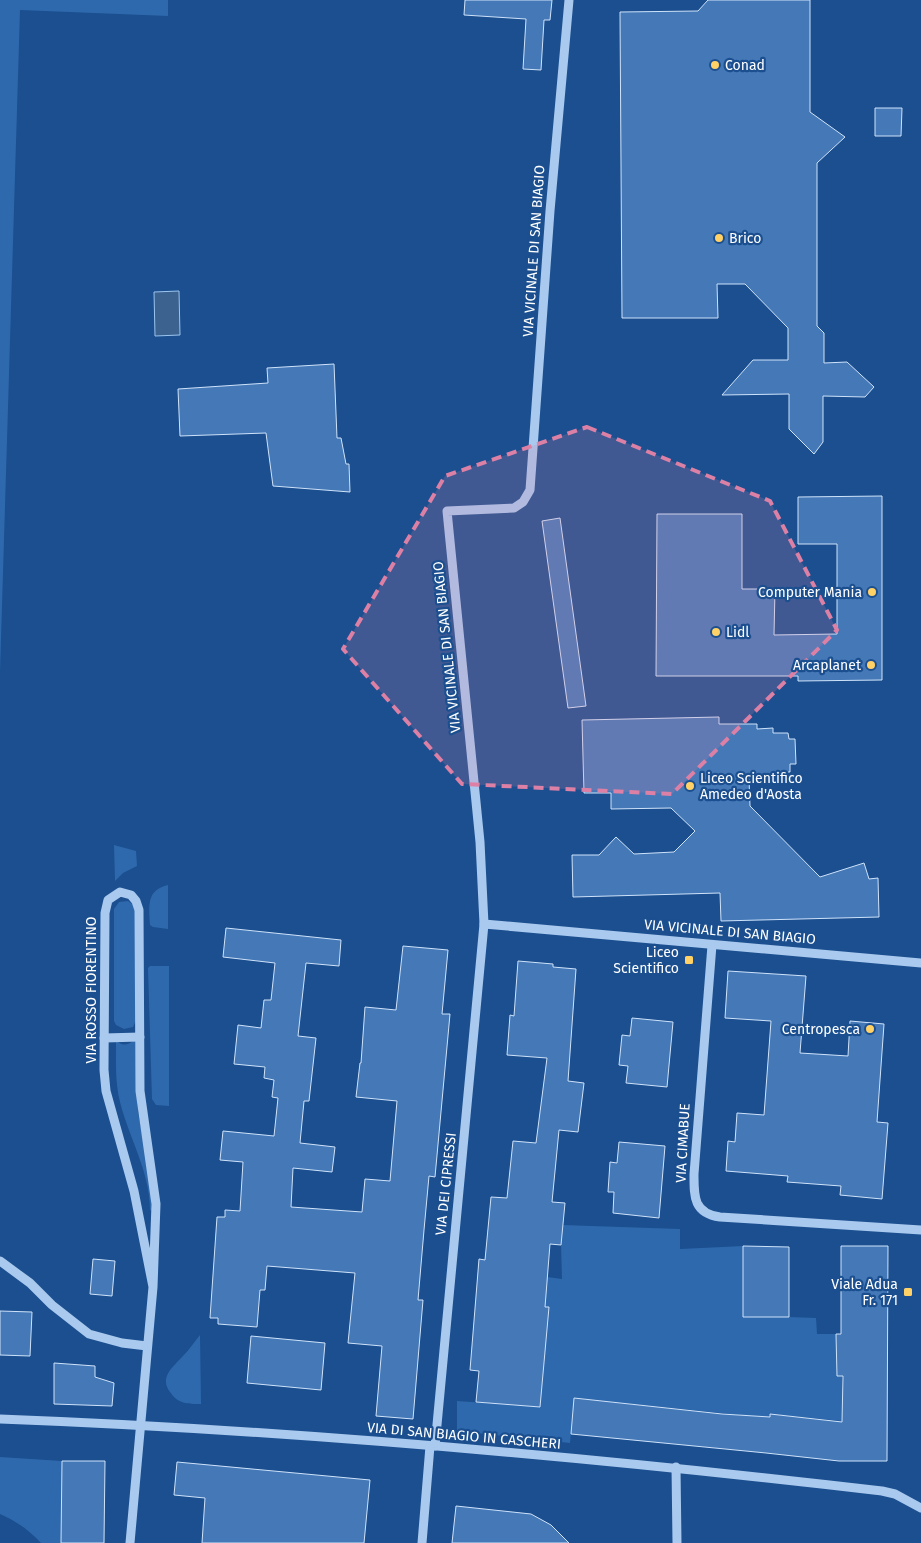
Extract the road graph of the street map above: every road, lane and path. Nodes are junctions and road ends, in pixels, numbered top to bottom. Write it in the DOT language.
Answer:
graph roads {
  1 [pos="569,0"];
  2 [pos="484,924"];
  3 [pos="712,945"];
  4 [pos="921,963"];
  5 [pos="140,1037"];
  6 [pos="104,1038"];
  7 [pos="921,1230"];
  8 [pos="0,1261"];
  9 [pos="153,1287"];
  10 [pos="147,1346"];
  11 [pos="0,1419"];
  12 [pos="141,1425"];
  13 [pos="432,1446"];
  14 [pos="676,1467"];
  15 [pos="921,1508"];
  16 [pos="130,1543"];
  17 [pos="422,1543"];
  18 [pos="678,1543"];
  1 -- 2 [label="street, VIA VICINALE DI SAN BIAGIO"];
  2 -- 3 [label="street, VIA VICINALE DI SAN BIAGIO"];
  2 -- 13 [label="street, VIA DEI CIPRESSI"];
  3 -- 4 [label="street, VIA VICINALE DI SAN BIAGIO"];
  3 -- 7 [label="street, VIA CIMABUE"];
  5 -- 6 [label="street"];
  5 -- 6 [label="street, VIA ROSSO FIORENTINO"];
  5 -- 9 [label="street, VIA ROSSO FIORENTINO"];
  6 -- 9 [label="street, VIA ROSSO FIORENTINO"];
  8 -- 10 [label="street"];
  9 -- 10 [label="street, VIA ROSSO FIORENTINO"];
  10 -- 12 [label="street, VIA ROSSO FIORENTINO"];
  11 -- 12 [label="street, VIA DI SAN BIAGIO IN CASCHERI"];
  12 -- 13 [label="street, VIA DI SAN BIAGIO IN CASCHERI"];
  12 -- 16 [label="street, VIA ROSSO FIORENTINO"];
  13 -- 14 [label="street, VIA DI SAN BIAGIO IN CASCHERI"];
  13 -- 17 [label="street, VIA DEI CIPRESSI"];
  14 -- 15 [label="street, VIA DI SAN BIAGIO IN CASCHERI"];
  14 -- 18 [label="street"];
}
